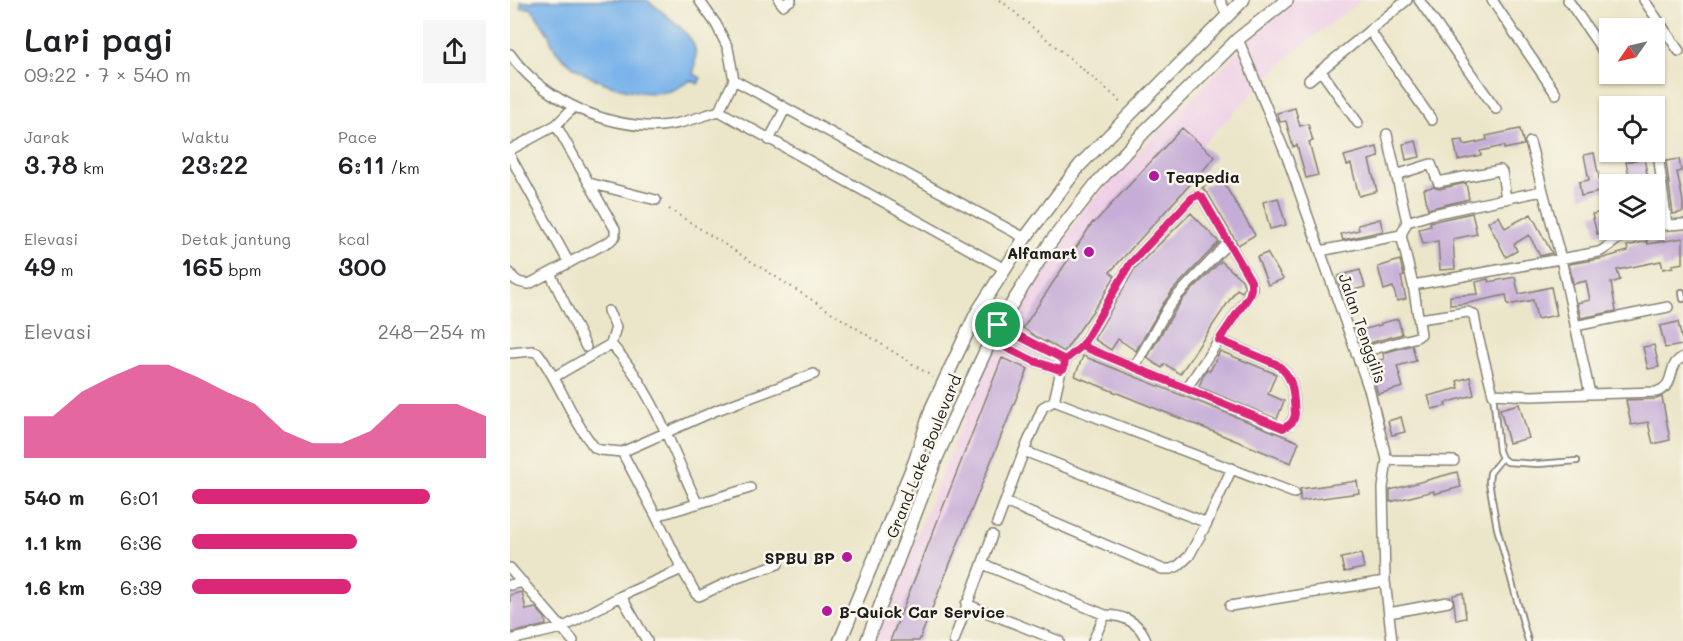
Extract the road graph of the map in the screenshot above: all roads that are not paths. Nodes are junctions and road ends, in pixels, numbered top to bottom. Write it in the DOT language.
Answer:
graph roads {
  1 [pos="699,0"];
  2 [pos="779,0"];
  3 [pos="791,0"];
  4 [pos="1220,0"];
  5 [pos="1243,0"];
  6 [pos="1287,0"];
  7 [pos="1407,0"];
  8 [pos="1419,0"];
  9 [pos="1492,0"];
  10 [pos="1568,0"];
  11 [pos="1644,0"];
  12 [pos="1227,15"];
  13 [pos="1370,31"];
  14 [pos="1238,39"];
  15 [pos="1599,45"];
  16 [pos="1679,51"];
  17 [pos="510,54"];
  18 [pos="1321,71"];
  19 [pos="734,80"];
  20 [pos="1309,80"];
  21 [pos="1557,94"];
  22 [pos="574,107"];
  23 [pos="785,109"];
  24 [pos="1496,109"];
  25 [pos="719,111"];
  26 [pos="1127,117"];
  27 [pos="1432,120"];
  28 [pos="1358,123"];
  29 [pos="556,125"];
  30 [pos="1145,131"];
  31 [pos="1388,134"];
  32 [pos="769,140"];
  33 [pos="1530,142"];
  34 [pos="510,150"];
  35 [pos="510,156"];
  36 [pos="1659,162"];
  37 [pos="1396,175"];
  38 [pos="589,183"];
  39 [pos="1542,191"];
  40 [pos="1506,199"];
  41 [pos="656,200"];
  42 [pos="1407,222"];
  43 [pos="1683,224"];
  44 [pos="1667,225"];
  45 [pos="1401,235"];
  46 [pos="1024,238"];
  47 [pos="1616,240"];
  48 [pos="1228,243"];
  49 [pos="1320,251"];
  50 [pos="1561,260"];
  51 [pos="569,263"];
  52 [pos="1005,269"];
  53 [pos="510,273"];
  54 [pos="550,273"];
  55 [pos="1413,285"];
  56 [pos="1682,292"];
  57 [pos="1683,298"];
  58 [pos="1668,307"];
  59 [pos="608,311"];
  60 [pos="1419,320"];
  61 [pos="998,325"];
  62 [pos="1575,326"];
  63 [pos="990,340"];
  64 [pos="1219,340"];
  65 [pos="611,344"];
  66 [pos="1082,346"];
  67 [pos="586,347"];
  68 [pos="510,353"];
  69 [pos="1356,354"];
  70 [pos="1683,357"];
  71 [pos="1065,360"];
  72 [pos="1134,368"];
  73 [pos="1061,370"];
  74 [pos="814,374"];
  75 [pos="554,377"];
  76 [pos="1186,389"];
  77 [pos="1493,394"];
  78 [pos="1590,394"];
  79 [pos="1054,401"];
  80 [pos="665,432"];
  81 [pos="1024,451"];
  82 [pos="622,452"];
  83 [pos="1502,458"];
  84 [pos="1387,460"];
  85 [pos="1454,461"];
  86 [pos="1577,461"];
  87 [pos="1232,468"];
  88 [pos="750,488"];
  89 [pos="1294,493"];
  90 [pos="1005,502"];
  91 [pos="697,504"];
  92 [pos="656,516"];
  93 [pos="997,523"];
  94 [pos="1207,523"];
  95 [pos="992,535"];
  96 [pos="778,564"];
  97 [pos="983,564"];
  98 [pos="510,568"];
  99 [pos="682,569"];
  100 [pos="1385,581"];
  101 [pos="523,582"];
  102 [pos="510,585"];
  103 [pos="621,596"];
  104 [pos="1448,602"];
  105 [pos="966,604"];
  106 [pos="1230,606"];
  107 [pos="1389,613"];
  108 [pos="1105,615"];
  109 [pos="562,628"];
  110 [pos="510,640"];
  111 [pos="573,641"];
  112 [pos="647,641"];
  113 [pos="840,641"];
  114 [pos="867,641"];
  115 [pos="954,641"];
  116 [pos="1059,641"];
  117 [pos="1093,641"];
  118 [pos="1146,641"];
  119 [pos="1392,641"];
  120 [pos="1528,641"];
  1 -- 19 [label="street"];
  2 -- 3 [label="street"];
  4 -- 12 [label="street"];
  5 -- 12 [label="street, Grand Lake Boulevard"];
  6 -- 14 [label="street, Grand Lake Boulevard"];
  7 -- 13 [label="street"];
  8 -- 24 [label="street"];
  9 -- 21 [label="street"];
  10 -- 15 [label="street"];
  11 -- 16 [label="street"];
  12 -- 26 [label="street, Grand Lake Boulevard"];
  13 -- 18 [label="street"];
  13 -- 27 [label="street"];
  14 -- 30 [label="street, Grand Lake Boulevard"];
  14 -- 49 [label="street, Jalan Tenggilis"];
  17 -- 22 [label="street"];
  18 -- 20 [label="street"];
  18 -- 28 [label="street"];
  19 -- 23 [label="street"];
  19 -- 25 [label="street"];
  22 -- 25 [label="street"];
  22 -- 29 [label="street"];
  23 -- 32 [label="street"];
  23 -- 46 [label="street"];
  25 -- 32 [label="street"];
  26 -- 30 [label="street"];
  26 -- 46 [label="street, Grand Lake Boulevard"];
  29 -- 34 [label="street"];
  29 -- 38 [label="street"];
  30 -- 61 [label="street, Grand Lake Boulevard"];
  31 -- 37 [label="street"];
  32 -- 52 [label="street"];
  33 -- 39 [label="street"];
  35 -- 51 [label="street"];
  36 -- 44 [label="street"];
  37 -- 40 [label="street"];
  37 -- 42 [label="street"];
  38 -- 41 [label="street"];
  38 -- 51 [label="street"];
  39 -- 40 [label="street"];
  39 -- 50 [label="street"];
  40 -- 42 [label="street"];
  42 -- 45 [label="street"];
  43 -- 44 [label="street"];
  45 -- 49 [label="street"];
  45 -- 55 [label="street"];
  46 -- 52 [label="street, Grand Lake Boulevard"];
  47 -- 50 [label="street"];
  48 -- 64 [label="street"];
  48 -- 66 [label="street"];
  48 -- 72 [label="street"];
  49 -- 69 [label="street, Jalan Tenggilis"];
  50 -- 55 [label="street"];
  50 -- 62 [label="street"];
  51 -- 54 [label="street"];
  52 -- 113 [label="street, Grand Lake Boulevard"];
  53 -- 54 [label="street"];
  54 -- 67 [label="street"];
  55 -- 60 [label="street"];
  56 -- 57 [label="lane"];
  58 -- 62 [label="street"];
  59 -- 65 [label="street"];
  60 -- 69 [label="street"];
  60 -- 77 [label="street"];
  61 -- 63 [label="street, Grand Lake Boulevard"];
  61 -- 71 [label="street"];
  62 -- 78 [label="street"];
  63 -- 73 [label="street"];
  63 -- 114 [label="street, Grand Lake Boulevard"];
  64 -- 76 [label="street"];
  64 -- 76 [label="street"];
  65 -- 75 [label="street"];
  65 -- 80 [label="street"];
  66 -- 71 [label="street"];
  66 -- 72 [label="street"];
  68 -- 75 [label="street"];
  69 -- 84 [label="street, Jalan Tenggilis"];
  70 -- 78 [label="street"];
  71 -- 73 [label="street"];
  72 -- 76 [label="street"];
  73 -- 79 [label="street"];
  74 -- 80 [label="street"];
  75 -- 82 [label="street"];
  77 -- 78 [label="street"];
  77 -- 83 [label="lane"];
  79 -- 81 [label="street"];
  79 -- 87 [label="street"];
  80 -- 82 [label="street"];
  80 -- 91 [label="street"];
  81 -- 90 [label="street"];
  81 -- 94 [label="street"];
  82 -- 92 [label="street"];
  83 -- 86 [label="lane"];
  83 -- 120 [label="lane"];
  84 -- 85 [label="street"];
  84 -- 100 [label="street, Jalan Tenggilis"];
  87 -- 89 [label="street"];
  87 -- 94 [label="street"];
  88 -- 91 [label="street"];
  90 -- 93 [label="street"];
  90 -- 94 [label="street"];
  91 -- 92 [label="street"];
  92 -- 99 [label="street"];
  95 -- 97 [label="street"];
  96 -- 99 [label="street"];
  97 -- 105 [label="street"];
  97 -- 108 [label="street"];
  98 -- 101 [label="street"];
  99 -- 103 [label="street"];
  100 -- 106 [label="street"];
  100 -- 107 [label="street, Jalan Tenggilis"];
  101 -- 102 [label="street"];
  101 -- 109 [label="street"];
  103 -- 109 [label="street"];
  103 -- 112 [label="street"];
  104 -- 107 [label="street"];
  105 -- 115 [label="street"];
  105 -- 116 [label="street"];
  107 -- 119 [label="street, Jalan Tenggilis"];
  108 -- 117 [label="street"];
  108 -- 118 [label="street"];
  109 -- 110 [label="street"];
  109 -- 111 [label="street"];
}
